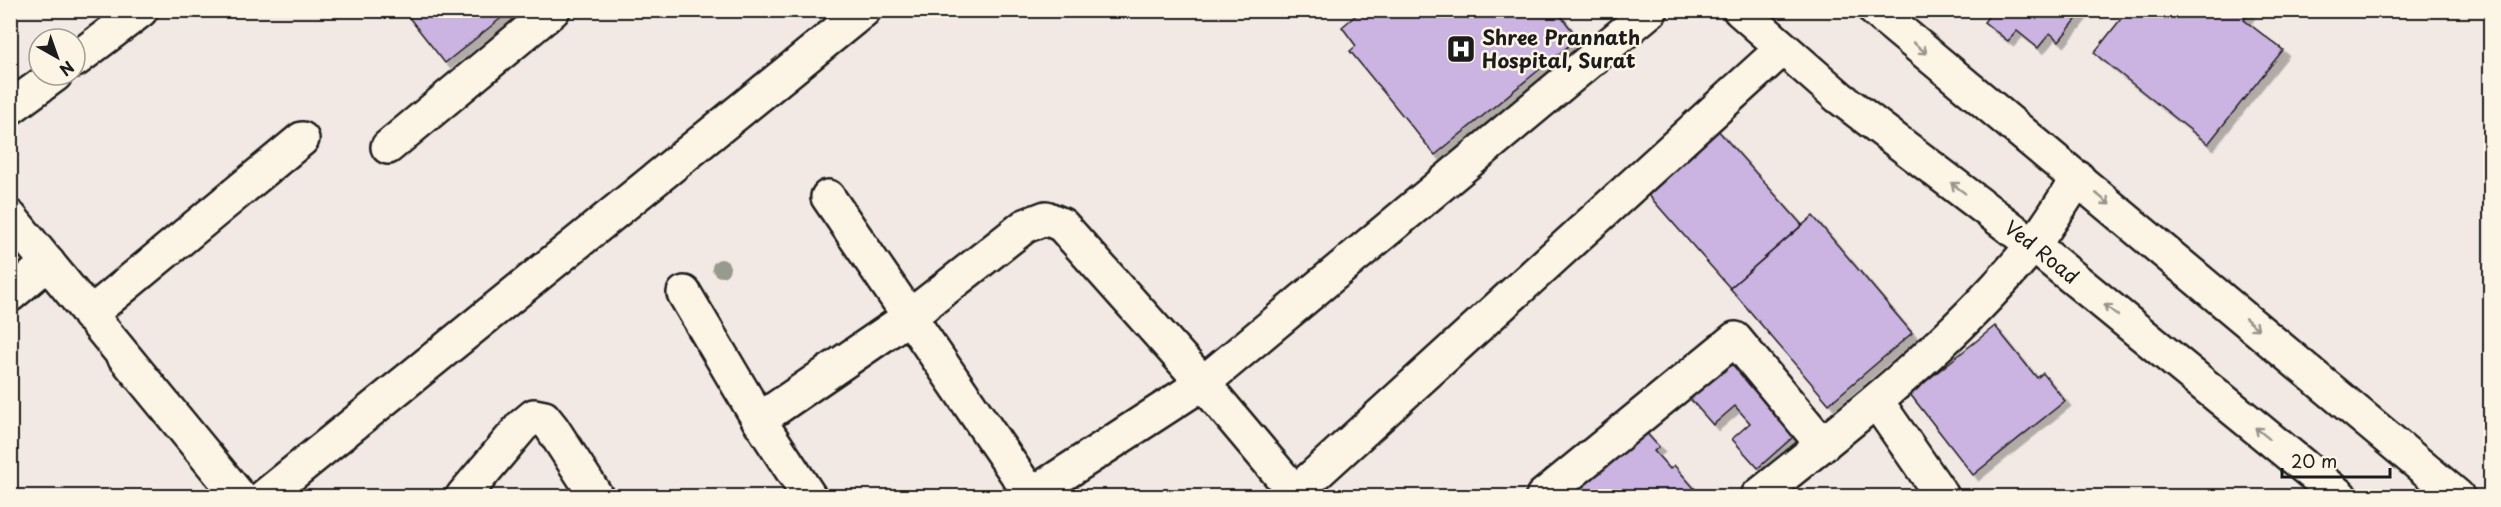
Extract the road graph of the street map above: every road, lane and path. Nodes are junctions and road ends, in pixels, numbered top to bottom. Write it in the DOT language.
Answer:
graph roads {
  1 [pos="141,10"];
  2 [pos="554,10"];
  3 [pos="864,10"];
  4 [pos="1651,10"];
  5 [pos="1740,10"];
  6 [pos="1881,12"];
  7 [pos="1782,49"];
  8 [pos="87,51"];
  9 [pos="39,87"];
  10 [pos="10,108"];
  11 [pos="302,139"];
  12 [pos="388,147"];
  13 [pos="2078,178"];
  14 [pos="828,197"];
  15 [pos="10,217"];
  16 [pos="2033,245"];
  17 [pos="48,263"];
  18 [pos="684,293"];
  19 [pos="10,295"];
  20 [pos="89,315"];
  21 [pos="909,317"];
  22 [pos="1203,383"];
  23 [pos="1877,402"];
  24 [pos="759,420"];
  25 [pos="1823,445"];
  26 [pos="1297,495"];
  27 [pos="239,496"];
  28 [pos="265,496"];
  29 [pos="463,496"];
  30 [pos="596,496"];
  31 [pos="809,496"];
  32 [pos="1031,496"];
  33 [pos="1543,496"];
  34 [pos="1758,496"];
  35 [pos="1942,496"];
  36 [pos="2340,496"];
  37 [pos="2457,496"];
  1 -- 8 [label="street"];
  2 -- 12 [label="street"];
  3 -- 28 [label="street"];
  4 -- 22 [label="street"];
  5 -- 7 [label="street, Ved Road"];
  6 -- 13 [label="street, one-way"];
  16 -- 7 [label="street, Ved Road, one-way"];
  7 -- 26 [label="street"];
  9 -- 10 [label="street"];
  11 -- 20 [label="street"];
  13 -- 16 [label="street"];
  13 -- 37 [label="street, one-way"];
  14 -- 21 [label="street"];
  15 -- 17 [label="street"];
  16 -- 23 [label="street"];
  36 -- 16 [label="street, Ved Road, one-way"];
  17 -- 19 [label="street"];
  17 -- 20 [label="street"];
  18 -- 24 [label="street"];
  20 -- 27 [label="street"];
  21 -- 22 [label="street"];
  21 -- 24 [label="street"];
  21 -- 32 [label="street"];
  22 -- 26 [label="street"];
  22 -- 32 [label="street"];
  23 -- 25 [label="street"];
  23 -- 35 [label="street"];
  24 -- 31 [label="street"];
  25 -- 33 [label="street"];
  25 -- 34 [label="street"];
  29 -- 30 [label="street"];
}
